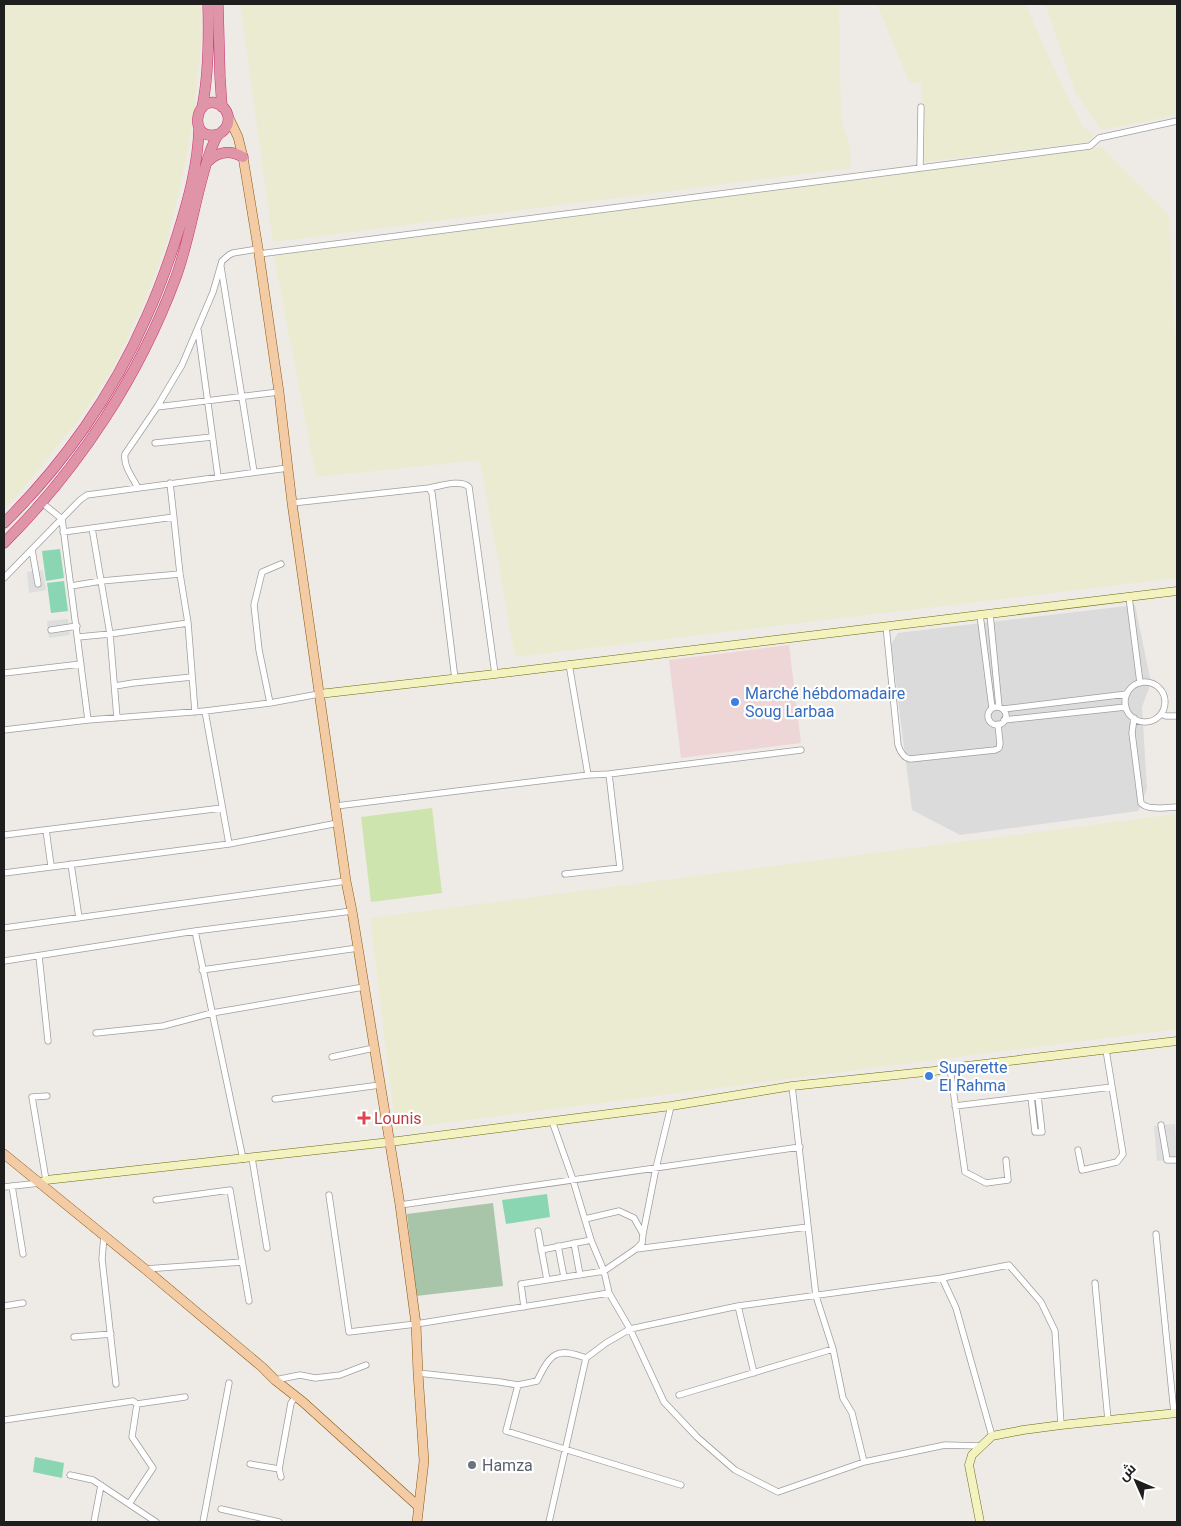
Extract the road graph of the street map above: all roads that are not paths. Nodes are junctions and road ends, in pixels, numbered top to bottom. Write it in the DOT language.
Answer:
graph roads {
  1 [pos="208,4"];
  2 [pos="218,4"];
  3 [pos="222,107"];
  4 [pos="921,107"];
  5 [pos="202,108"];
  6 [pos="228,116"];
  7 [pos="1177,121"];
  8 [pos="199,128"];
  9 [pos="221,133"];
  10 [pos="239,141"];
  11 [pos="243,157"];
  12 [pos="207,162"];
  13 [pos="920,168"];
  14 [pos="259,251"];
  15 [pos="221,265"];
  16 [pos="198,328"];
  17 [pos="279,392"];
  18 [pos="242,396"];
  19 [pos="207,401"];
  20 [pos="157,407"];
  21 [pos="212,437"];
  22 [pos="155,443"];
  23 [pos="288,468"];
  24 [pos="254,472"];
  25 [pos="218,477"];
  26 [pos="170,484"];
  27 [pos="138,488"];
  28 [pos="430,488"];
  29 [pos="41,502"];
  30 [pos="292,503"];
  31 [pos="174,517"];
  32 [pos="62,519"];
  33 [pos="4,523"];
  34 [pos="92,528"];
  35 [pos="64,532"];
  36 [pos="4,543"];
  37 [pos="32,550"];
  38 [pos="281,564"];
  39 [pos="180,574"];
  40 [pos="4,578"];
  41 [pos="101,581"];
  42 [pos="38,584"];
  43 [pos="71,586"];
  44 [pos="1177,592"];
  45 [pos="1129,597"];
  46 [pos="990,614"];
  47 [pos="980,615"];
  48 [pos="188,623"];
  49 [pos="77,626"];
  50 [pos="886,626"];
  51 [pos="51,630"];
  52 [pos="110,634"];
  53 [pos="78,637"];
  54 [pos="81,664"];
  55 [pos="569,664"];
  56 [pos="4,673"];
  57 [pos="495,674"];
  58 [pos="192,677"];
  59 [pos="456,679"];
  60 [pos="1140,683"];
  61 [pos="115,686"];
  62 [pos="319,694"];
  63 [pos="1127,694"];
  64 [pos="270,703"];
  65 [pos="1126,707"];
  66 [pos="992,708"];
  67 [pos="1001,708"];
  68 [pos="205,711"];
  69 [pos="195,712"];
  70 [pos="1161,714"];
  71 [pos="1177,716"];
  72 [pos="117,718"];
  73 [pos="1134,718"];
  74 [pos="88,720"];
  75 [pos="1004,720"];
  76 [pos="998,724"];
  77 [pos="4,730"];
  78 [pos="801,750"];
  79 [pos="609,774"];
  80 [pos="588,775"];
  81 [pos="336,806"];
  82 [pos="1177,807"];
  83 [pos="222,808"];
  84 [pos="338,823"];
  85 [pos="46,830"];
  86 [pos="4,835"];
  87 [pos="229,844"];
  88 [pos="71,864"];
  89 [pos="52,866"];
  90 [pos="4,873"];
  91 [pos="565,874"];
  92 [pos="346,881"];
  93 [pos="352,912"];
  94 [pos="80,918"];
  95 [pos="4,928"];
  96 [pos="195,931"];
  97 [pos="358,948"];
  98 [pos="39,956"];
  99 [pos="4,961"];
  100 [pos="202,970"];
  101 [pos="364,987"];
  102 [pos="212,1013"];
  103 [pos="96,1033"];
  104 [pos="48,1041"];
  105 [pos="1177,1041"];
  106 [pos="374,1048"];
  107 [pos="1106,1050"];
  108 [pos="332,1058"];
  109 [pos="950,1068"];
  110 [pos="380,1085"];
  111 [pos="792,1086"];
  112 [pos="1112,1087"];
  113 [pos="48,1096"];
  114 [pos="1038,1096"];
  115 [pos="1031,1097"];
  116 [pos="276,1099"];
  117 [pos="671,1106"];
  118 [pos="955,1106"];
  119 [pos="552,1121"];
  120 [pos="1161,1125"];
  121 [pos="390,1142"];
  122 [pos="800,1147"];
  123 [pos="1078,1150"];
  124 [pos="4,1154"];
  125 [pos="252,1158"];
  126 [pos="243,1159"];
  127 [pos="1006,1160"];
  128 [pos="1177,1160"];
  129 [pos="656,1168"];
  130 [pos="573,1180"];
  131 [pos="43,1181"];
  132 [pos="12,1186"];
  133 [pos="4,1187"];
  134 [pos="329,1195"];
  135 [pos="156,1200"];
  136 [pos="400,1205"];
  137 [pos="584,1218"];
  138 [pos="808,1227"];
  139 [pos="538,1231"];
  140 [pos="643,1234"];
  141 [pos="1156,1234"];
  142 [pos="104,1236"];
  143 [pos="591,1240"];
  144 [pos="574,1243"];
  145 [pos="558,1246"];
  146 [pos="267,1248"];
  147 [pos="636,1249"];
  148 [pos="542,1250"];
  149 [pos="23,1254"];
  150 [pos="242,1262"];
  151 [pos="146,1269"];
  152 [pos="604,1271"];
  153 [pos="580,1275"];
  154 [pos="564,1277"];
  155 [pos="942,1278"];
  156 [pos="547,1280"];
  157 [pos="1095,1283"];
  158 [pos="610,1293"];
  159 [pos="816,1296"];
  160 [pos="249,1301"];
  161 [pos="23,1303"];
  162 [pos="4,1306"];
  163 [pos="738,1306"];
  164 [pos="524,1307"];
  165 [pos="416,1324"];
  166 [pos="630,1329"];
  167 [pos="110,1334"];
  168 [pos="74,1337"];
  169 [pos="833,1348"];
  170 [pos="586,1358"];
  171 [pos="366,1365"];
  172 [pos="418,1373"];
  173 [pos="754,1373"];
  174 [pos="275,1380"];
  175 [pos="229,1383"];
  176 [pos="116,1384"];
  177 [pos="518,1385"];
  178 [pos="679,1395"];
  179 [pos="296,1396"];
  180 [pos="186,1397"];
  181 [pos="137,1404"];
  182 [pos="1176,1413"];
  183 [pos="4,1420"];
  184 [pos="1108,1420"];
  185 [pos="1061,1425"];
  186 [pos="992,1436"];
  187 [pos="981,1446"];
  188 [pos="566,1449"];
  189 [pos="864,1462"];
  190 [pos="250,1464"];
  191 [pos="279,1469"];
  192 [pos="70,1475"];
  193 [pos="281,1477"];
  194 [pos="101,1485"];
  195 [pos="681,1485"];
  196 [pos="129,1504"];
  197 [pos="419,1507"];
  198 [pos="221,1509"];
  199 [pos="94,1522"];
  200 [pos="156,1522"];
  201 [pos="203,1522"];
  202 [pos="278,1522"];
  203 [pos="417,1522"];
  204 [pos="549,1522"];
  205 [pos="980,1522"];
  1 -- 5 [label="highway"];
  2 -- 3 [label="highway"];
  3 -- 5 [label="highway"];
  3 -- 6 [label="highway"];
  4 -- 13 [label="street"];
  5 -- 8 [label="highway"];
  6 -- 9 [label="highway"];
  6 -- 10 [label="main road"];
  7 -- 13 [label="street"];
  8 -- 9 [label="highway"];
  8 -- 33 [label="highway"];
  9 -- 10 [label="main road"];
  9 -- 12 [label="highway"];
  10 -- 11 [label="main road"];
  11 -- 12 [label="highway"];
  11 -- 14 [label="main road"];
  12 -- 29 [label="highway"];
  13 -- 14 [label="street"];
  14 -- 15 [label="street"];
  14 -- 17 [label="main road"];
  15 -- 16 [label="street"];
  15 -- 18 [label="street"];
  16 -- 19 [label="street"];
  16 -- 20 [label="street"];
  17 -- 18 [label="street"];
  17 -- 23 [label="main road"];
  18 -- 19 [label="street"];
  18 -- 24 [label="street"];
  19 -- 20 [label="street"];
  19 -- 21 [label="street"];
  20 -- 27 [label="street"];
  21 -- 22 [label="street"];
  21 -- 25 [label="street"];
  23 -- 24 [label="street"];
  23 -- 30 [label="main road"];
  24 -- 25 [label="street"];
  25 -- 26 [label="street"];
  26 -- 27 [label="street"];
  26 -- 31 [label="street"];
  27 -- 32 [label="street"];
  28 -- 30 [label="street"];
  28 -- 57 [label="street"];
  28 -- 59 [label="street"];
  29 -- 32 [label="street"];
  29 -- 36 [label="highway"];
  30 -- 62 [label="main road"];
  31 -- 34 [label="street"];
  31 -- 39 [label="street"];
  32 -- 35 [label="street"];
  32 -- 37 [label="street"];
  34 -- 35 [label="street"];
  34 -- 41 [label="street"];
  35 -- 43 [label="street"];
  37 -- 40 [label="street"];
  37 -- 42 [label="street"];
  38 -- 64 [label="street"];
  39 -- 41 [label="street"];
  39 -- 48 [label="street"];
  41 -- 43 [label="street"];
  41 -- 52 [label="street"];
  43 -- 49 [label="street"];
  44 -- 45 [label="street"];
  45 -- 46 [label="street"];
  45 -- 60 [label="street"];
  46 -- 47 [label="street"];
  46 -- 67 [label="street"];
  47 -- 50 [label="street"];
  47 -- 66 [label="street"];
  48 -- 52 [label="street"];
  48 -- 58 [label="street"];
  49 -- 51 [label="street"];
  49 -- 53 [label="street"];
  50 -- 55 [label="street"];
  50 -- 76 [label="street"];
  52 -- 53 [label="street"];
  52 -- 61 [label="street"];
  53 -- 54 [label="street"];
  54 -- 56 [label="street"];
  54 -- 74 [label="street"];
  55 -- 57 [label="street"];
  55 -- 80 [label="street"];
  57 -- 59 [label="street"];
  58 -- 61 [label="street"];
  58 -- 69 [label="street"];
  59 -- 62 [label="street"];
  60 -- 63 [label="street"];
  60 -- 70 [label="street"];
  61 -- 72 [label="street"];
  62 -- 64 [label="street"];
  62 -- 81 [label="main road"];
  63 -- 65 [label="street"];
  63 -- 67 [label="street"];
  64 -- 68 [label="street"];
  65 -- 73 [label="street"];
  65 -- 75 [label="street"];
  66 -- 67 [label="street"];
  66 -- 76 [label="street"];
  67 -- 75 [label="street"];
  68 -- 69 [label="street"];
  68 -- 83 [label="street"];
  69 -- 72 [label="street"];
  70 -- 71 [label="street"];
  70 -- 73 [label="street"];
  72 -- 74 [label="street"];
  73 -- 82 [label="street"];
  74 -- 77 [label="street"];
  75 -- 76 [label="street"];
  78 -- 79 [label="street"];
  79 -- 80 [label="street"];
  79 -- 91 [label="street"];
  80 -- 81 [label="street"];
  81 -- 84 [label="main road"];
  83 -- 85 [label="street"];
  83 -- 87 [label="street"];
  84 -- 87 [label="street"];
  84 -- 92 [label="main road"];
  85 -- 86 [label="street"];
  85 -- 89 [label="street"];
  87 -- 88 [label="street"];
  88 -- 89 [label="street"];
  88 -- 94 [label="street"];
  89 -- 90 [label="street"];
  92 -- 93 [label="main road"];
  92 -- 94 [label="street"];
  93 -- 96 [label="street"];
  93 -- 97 [label="main road"];
  94 -- 95 [label="street"];
  96 -- 98 [label="street"];
  96 -- 100 [label="street"];
  97 -- 100 [label="street"];
  97 -- 101 [label="main road"];
  98 -- 99 [label="street"];
  98 -- 104 [label="street"];
  100 -- 102 [label="street"];
  101 -- 102 [label="street"];
  101 -- 106 [label="main road"];
  102 -- 103 [label="street"];
  102 -- 126 [label="street"];
  105 -- 107 [label="street"];
  106 -- 108 [label="street"];
  106 -- 110 [label="main road"];
  107 -- 109 [label="street"];
  107 -- 112 [label="street"];
  109 -- 111 [label="street"];
  109 -- 118 [label="street"];
  110 -- 116 [label="street"];
  110 -- 121 [label="main road"];
  111 -- 117 [label="street"];
  111 -- 122 [label="street"];
  112 -- 114 [label="street"];
  112 -- 123 [label="street"];
  113 -- 131 [label="street"];
  114 -- 115 [label="street"];
  114 -- 115 [label="street"];
  115 -- 118 [label="street"];
  117 -- 119 [label="street"];
  117 -- 129 [label="street"];
  118 -- 127 [label="street"];
  119 -- 121 [label="street"];
  119 -- 130 [label="street"];
  120 -- 128 [label="street"];
  121 -- 125 [label="street"];
  121 -- 136 [label="main road"];
  122 -- 129 [label="street"];
  122 -- 138 [label="street"];
  124 -- 131 [label="main road"];
  125 -- 126 [label="street"];
  125 -- 146 [label="street"];
  126 -- 131 [label="street"];
  129 -- 130 [label="street"];
  129 -- 140 [label="street"];
  130 -- 136 [label="street"];
  130 -- 137 [label="street"];
  131 -- 132 [label="street"];
  131 -- 142 [label="main road"];
  132 -- 133 [label="street"];
  132 -- 149 [label="street"];
  134 -- 165 [label="street"];
  135 -- 150 [label="street"];
  136 -- 165 [label="main road"];
  137 -- 140 [label="street"];
  137 -- 143 [label="street"];
  138 -- 147 [label="street"];
  138 -- 159 [label="street"];
  139 -- 148 [label="street"];
  140 -- 147 [label="street"];
  141 -- 182 [label="street"];
  142 -- 151 [label="main road"];
  142 -- 167 [label="street"];
  143 -- 144 [label="street"];
  143 -- 152 [label="street"];
  144 -- 145 [label="street"];
  144 -- 153 [label="street"];
  145 -- 148 [label="street"];
  145 -- 154 [label="street"];
  147 -- 152 [label="street"];
  148 -- 156 [label="street"];
  150 -- 151 [label="street"];
  150 -- 160 [label="street"];
  151 -- 174 [label="main road"];
  152 -- 153 [label="street"];
  152 -- 158 [label="street"];
  153 -- 154 [label="street"];
  154 -- 156 [label="street"];
  155 -- 159 [label="street"];
  155 -- 185 [label="street"];
  155 -- 186 [label="street"];
  156 -- 164 [label="street"];
  157 -- 184 [label="street"];
  158 -- 164 [label="street"];
  158 -- 166 [label="street"];
  159 -- 163 [label="street"];
  159 -- 169 [label="street"];
  161 -- 162 [label="street"];
  163 -- 166 [label="street"];
  163 -- 173 [label="street"];
  164 -- 165 [label="street"];
  165 -- 172 [label="main road"];
  166 -- 170 [label="street"];
  166 -- 189 [label="street"];
  167 -- 168 [label="street"];
  167 -- 176 [label="street"];
  169 -- 173 [label="street"];
  169 -- 189 [label="street"];
  170 -- 177 [label="street"];
  170 -- 188 [label="street"];
  171 -- 174 [label="street"];
  172 -- 177 [label="street"];
  172 -- 197 [label="main road"];
  173 -- 178 [label="street"];
  174 -- 179 [label="main road"];
  175 -- 201 [label="street"];
  177 -- 188 [label="street"];
  179 -- 191 [label="street"];
  179 -- 197 [label="main road"];
  180 -- 181 [label="street"];
  181 -- 183 [label="street"];
  181 -- 196 [label="street"];
  182 -- 184 [label="street"];
  184 -- 185 [label="street"];
  185 -- 186 [label="street"];
  186 -- 187 [label="street"];
  187 -- 189 [label="street"];
  187 -- 205 [label="street"];
  188 -- 195 [label="street"];
  188 -- 204 [label="street"];
  190 -- 191 [label="street"];
  191 -- 193 [label="street"];
  192 -- 194 [label="street"];
  194 -- 196 [label="street"];
  194 -- 199 [label="street"];
  196 -- 200 [label="street"];
  197 -- 203 [label="main road"];
  198 -- 202 [label="street"];
}
